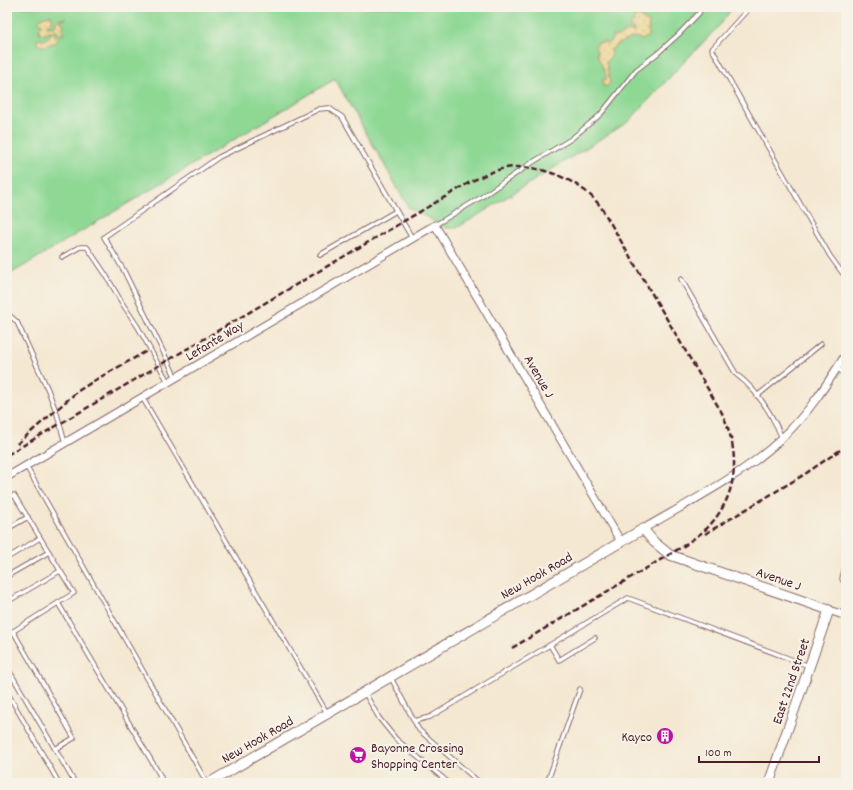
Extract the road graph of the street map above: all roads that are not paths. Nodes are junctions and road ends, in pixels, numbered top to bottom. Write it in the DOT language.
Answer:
graph roads {
  1 [pos="702,7"];
  2 [pos="750,7"];
  3 [pos="396,211"];
  4 [pos="435,225"];
  5 [pos="412,238"];
  6 [pos="320,256"];
  7 [pos="62,257"];
  8 [pos="846,278"];
  9 [pos="681,279"];
  10 [pos="7,313"];
  11 [pos="821,344"];
  12 [pos="846,354"];
  13 [pos="837,368"];
  14 [pos="846,375"];
  15 [pos="176,378"];
  16 [pos="168,382"];
  17 [pos="757,396"];
  18 [pos="142,397"];
  19 [pos="782,438"];
  20 [pos="65,443"];
  21 [pos="26,466"];
  22 [pos="7,477"];
  23 [pos="7,499"];
  24 [pos="28,517"];
  25 [pos="7,529"];
  26 [pos="643,529"];
  27 [pos="40,538"];
  28 [pos="621,542"];
  29 [pos="49,552"];
  30 [pos="7,558"];
  31 [pos="846,563"];
  32 [pos="60,571"];
  33 [pos="7,576"];
  34 [pos="846,586"];
  35 [pos="7,602"];
  36 [pos="58,603"];
  37 [pos="829,610"];
  38 [pos="846,615"];
  39 [pos="13,631"];
  40 [pos="7,635"];
  41 [pos="595,638"];
  42 [pos="550,645"];
  43 [pos="810,666"];
  44 [pos="7,667"];
  45 [pos="391,677"];
  46 [pos="580,689"];
  47 [pos="7,692"];
  48 [pos="364,692"];
  49 [pos="327,714"];
  50 [pos="414,721"];
  51 [pos="55,749"];
  52 [pos="59,783"];
  53 [pos="75,783"];
  54 [pos="151,783"];
  55 [pos="208,783"];
  56 [pos="449,783"];
  57 [pos="480,783"];
  58 [pos="547,783"];
  59 [pos="769,783"];
  1 -- 4 [label="lane"];
  2 -- 8 [label="lane"];
  3 -- 5 [label="lane"];
  3 -- 6 [label="lane"];
  3 -- 15 [label="lane"];
  4 -- 5 [label="street, Lefante Way"];
  4 -- 28 [label="street, Avenue J"];
  5 -- 15 [label="street, Lefante Way"];
  7 -- 16 [label="lane"];
  9 -- 17 [label="lane"];
  10 -- 20 [label="lane"];
  11 -- 17 [label="lane"];
  12 -- 13 [label="street, New Hook Road"];
  13 -- 14 [label="lane"];
  13 -- 19 [label="street, New Hook Road"];
  15 -- 16 [label="street, Lefante Way"];
  16 -- 18 [label="street, Lefante Way"];
  17 -- 19 [label="lane"];
  18 -- 20 [label="street, Lefante Way"];
  18 -- 49 [label="lane"];
  19 -- 26 [label="street, New Hook Road"];
  20 -- 21 [label="street, Lefante Way"];
  21 -- 22 [label="street, Lefante Way"];
  21 -- 55 [label="lane"];
  23 -- 24 [label="lane"];
  24 -- 25 [label="lane"];
  24 -- 27 [label="lane"];
  26 -- 28 [label="street, New Hook Road"];
  26 -- 37 [label="street, Avenue J"];
  27 -- 29 [label="lane"];
  27 -- 30 [label="lane"];
  28 -- 45 [label="street, New Hook Road"];
  29 -- 32 [label="lane"];
  29 -- 33 [label="lane"];
  31 -- 34 [label="lane"];
  32 -- 35 [label="lane"];
  32 -- 36 [label="lane"];
  36 -- 39 [label="lane"];
  36 -- 54 [label="lane"];
  37 -- 38 [label="street, Avenue J"];
  37 -- 43 [label="street, East 22nd Street"];
  39 -- 40 [label="lane"];
  39 -- 51 [label="lane"];
  41 -- 42 [label="lane"];
  42 -- 43 [label="lane"];
  42 -- 50 [label="lane"];
  43 -- 59 [label="street, East 22nd Street"];
  44 -- 51 [label="lane"];
  45 -- 48 [label="street, New Hook Road"];
  45 -- 50 [label="lane"];
  46 -- 58 [label="lane"];
  47 -- 52 [label="lane"];
  48 -- 49 [label="street, New Hook Road"];
  48 -- 56 [label="lane"];
  49 -- 55 [label="street, New Hook Road"];
  50 -- 57 [label="lane"];
  51 -- 53 [label="lane"];
}
